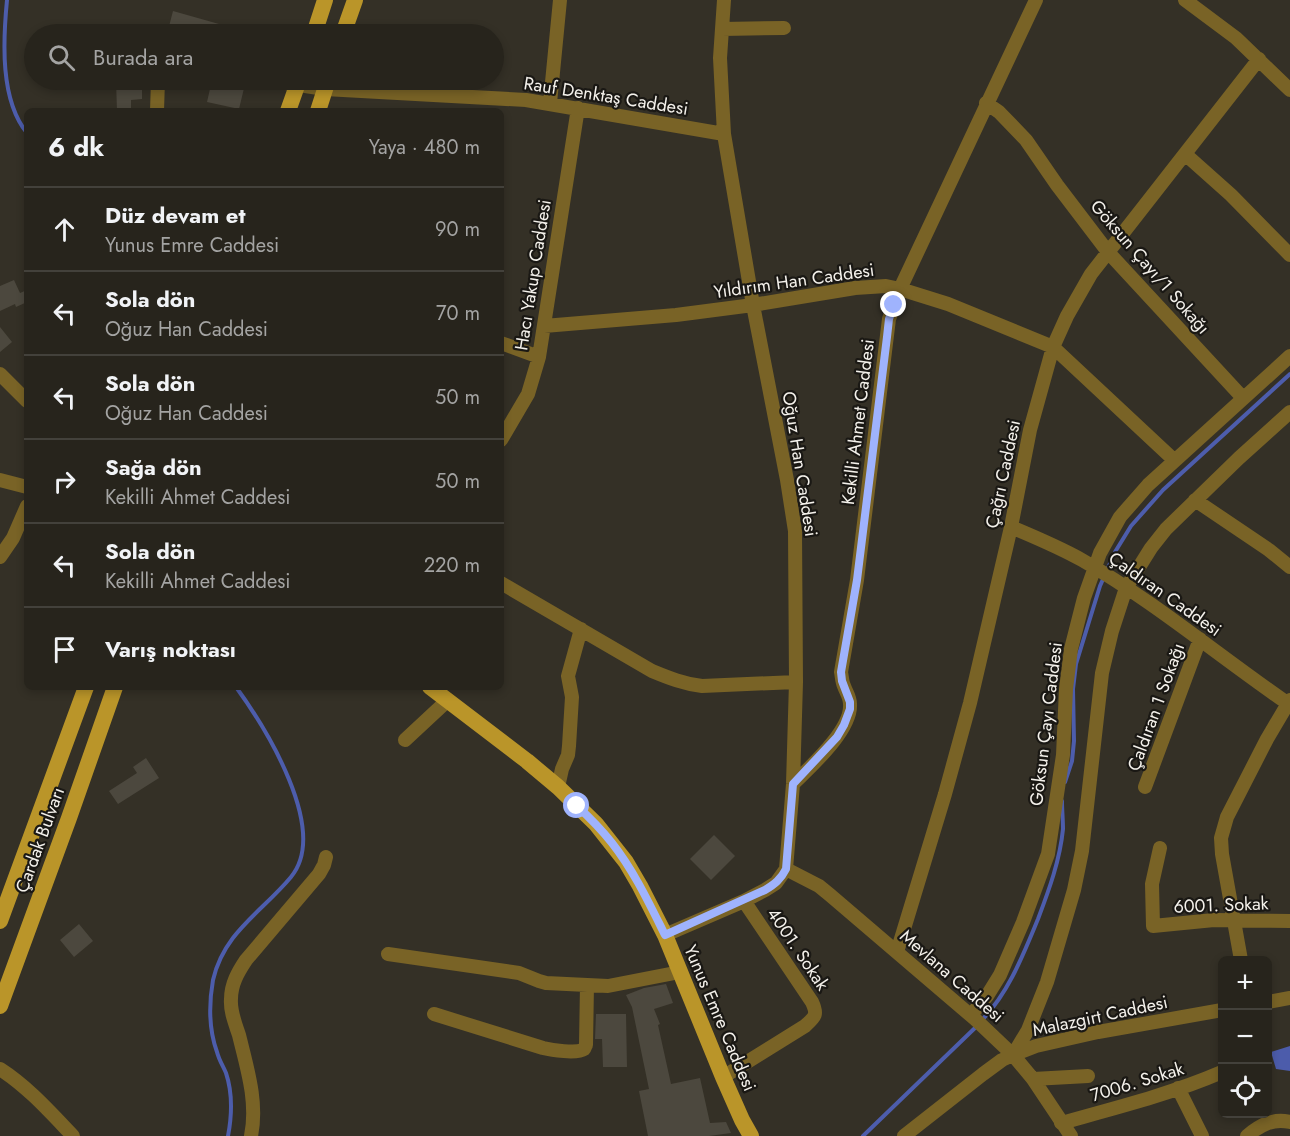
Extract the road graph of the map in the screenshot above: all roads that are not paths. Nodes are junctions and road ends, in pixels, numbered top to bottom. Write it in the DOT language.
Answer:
graph roads {
  1 [pos="325,0"];
  2 [pos="355,0"];
  3 [pos="560,0"];
  4 [pos="724,0"];
  5 [pos="1036,0"];
  6 [pos="1185,0"];
  7 [pos="317,24"];
  8 [pos="347,24"];
  9 [pos="784,28"];
  10 [pos="722,29"];
  11 [pos="1259,59"];
  12 [pos="158,90"];
  13 [pos="295,90"];
  14 [pos="325,90"];
  15 [pos="404,90"];
  16 [pos="1290,90"];
  17 [pos="550,103"];
  18 [pos="986,103"];
  19 [pos="157,108"];
  20 [pos="289,108"];
  21 [pos="319,108"];
  22 [pos="578,108"];
  23 [pos="724,134"];
  24 [pos="1185,154"];
  25 [pos="1108,252"];
  26 [pos="1290,255"];
  27 [pos="900,289"];
  28 [pos="753,305"];
  29 [pos="544,326"];
  30 [pos="504,344"];
  31 [pos="1053,347"];
  32 [pos="1290,356"];
  33 [pos="539,357"];
  34 [pos="0,374"];
  35 [pos="24,398"];
  36 [pos="1243,398"];
  37 [pos="1290,412"];
  38 [pos="504,435"];
  39 [pos="1174,460"];
  40 [pos="0,480"];
  41 [pos="24,486"];
  42 [pos="1195,500"];
  43 [pos="24,514"];
  44 [pos="1011,527"];
  45 [pos="0,557"];
  46 [pos="1290,567"];
  47 [pos="1097,569"];
  48 [pos="504,585"];
  49 [pos="1122,585"];
  50 [pos="581,629"];
  51 [pos="1200,639"];
  52 [pos="796,682"];
  53 [pos="85,690"];
  54 [pos="114,690"];
  55 [pos="434,690"];
  56 [pos="448,700"];
  57 [pos="1289,703"];
  58 [pos="405,740"];
  59 [pos="793,784"];
  60 [pos="558,787"];
  61 [pos="1145,787"];
  62 [pos="1160,848"];
  63 [pos="326,857"];
  64 [pos="786,869"];
  65 [pos="744,901"];
  66 [pos="1233,920"];
  67 [pos="0,921"];
  68 [pos="1290,921"];
  69 [pos="665,935"];
  70 [pos="897,952"];
  71 [pos="388,954"];
  72 [pos="1239,956"];
  73 [pos="680,972"];
  74 [pos="587,985"];
  75 [pos="1290,998"];
  76 [pos="1272,1001"];
  77 [pos="0,1006"];
  78 [pos="1218,1011"];
  79 [pos="434,1014"];
  80 [pos="973,1017"];
  81 [pos="1013,1055"];
  82 [pos="0,1069"];
  83 [pos="1218,1073"];
  84 [pos="1088,1076"];
  85 [pos="723,1077"];
  86 [pos="1033,1080"];
  87 [pos="1178,1088"];
  88 [pos="1290,1122"];
  89 [pos="1061,1123"];
  90 [pos="73,1136"];
  91 [pos="251,1136"];
  92 [pos="751,1136"];
  93 [pos="904,1136"];
  94 [pos="1071,1136"];
  95 [pos="1202,1136"];
  96 [pos="1247,1136"];
  1 -- 7 [label="main road"];
  2 -- 8 [label="main road"];
  3 -- 17 [label="street"];
  4 -- 10 [label="street, Oğuz Han Caddesi"];
  5 -- 18 [label="street, Kekilli Ahmet Caddesi"];
  6 -- 11 [label="street"];
  9 -- 10 [label="street"];
  10 -- 23 [label="street, Oğuz Han Caddesi"];
  11 -- 16 [label="street"];
  11 -- 24 [label="street, Çağrı Caddesi"];
  12 -- 19 [label="street"];
  13 -- 20 [label="main road"];
  14 -- 21 [label="main road"];
  15 -- 17 [label="street, Rauf Denktaş Caddesi"];
  17 -- 22 [label="street, Rauf Denktaş Caddesi"];
  18 -- 25 [label="street, Göksun Çayı/1 Sokağı"];
  18 -- 27 [label="street, Kekilli Ahmet Caddesi"];
  22 -- 23 [label="street, Rauf Denktaş Caddesi"];
  22 -- 29 [label="street, Hacı Yakup Caddesi"];
  23 -- 28 [label="street, Oğuz Han Caddesi"];
  24 -- 25 [label="street, Çağrı Caddesi"];
  24 -- 26 [label="street"];
  25 -- 31 [label="street, Çağrı Caddesi"];
  25 -- 36 [label="street, Göksun Çayı/1 Sokağı"];
  27 -- 28 [label="street, Yıldırım Han Caddesi"];
  27 -- 31 [label="street, Yıldırım Han Caddesi"];
  27 -- 59 [label="street, Kekilli Ahmet Caddesi"];
  28 -- 29 [label="street, Yıldırım Han Caddesi"];
  28 -- 52 [label="street, Oğuz Han Caddesi"];
  29 -- 33 [label="street, Hacı Yakup Caddesi"];
  30 -- 33 [label="street"];
  31 -- 39 [label="street, Yıldırım Han Caddesi"];
  31 -- 44 [label="street, Çağrı Caddesi"];
  32 -- 36 [label="street, Göksun Çayı Caddesi"];
  33 -- 38 [label="street, Hacı Yakup Caddesi"];
  34 -- 35 [label="street"];
  36 -- 39 [label="street, Göksun Çayı Caddesi"];
  37 -- 42 [label="street"];
  39 -- 47 [label="street, Göksun Çayı Caddesi"];
  40 -- 41 [label="street"];
  42 -- 46 [label="street"];
  42 -- 49 [label="street"];
  43 -- 45 [label="street"];
  44 -- 47 [label="street, Çaldıran Caddesi"];
  44 -- 70 [label="street, Çağrı Caddesi"];
  47 -- 49 [label="street, Çaldıran Caddesi"];
  47 -- 80 [label="street, Göksun Çayı Caddesi"];
  48 -- 50 [label="street"];
  49 -- 51 [label="street, Çaldıran Caddesi"];
  49 -- 81 [label="street"];
  50 -- 52 [label="street"];
  50 -- 60 [label="street"];
  51 -- 57 [label="street, Çaldıran Caddesi"];
  51 -- 61 [label="street, Çaldıran 1 Sokağı"];
  52 -- 59 [label="street, Oğuz Han Caddesi"];
  53 -- 67 [label="main road, Çardak Bulvarı"];
  54 -- 77 [label="main road, Çardak Bulvarı"];
  55 -- 56 [label="main road, Yunus Emre Caddesi"];
  56 -- 58 [label="street"];
  56 -- 60 [label="main road, Yunus Emre Caddesi"];
  57 -- 66 [label="street"];
  59 -- 64 [label="street, Oğuz Han Caddesi"];
  60 -- 69 [label="main road, Yunus Emre Caddesi"];
  62 -- 66 [label="street, 6001. Sokak"];
  63 -- 91 [label="street"];
  64 -- 65 [label="street"];
  64 -- 70 [label="street, Mevlana Caddesi"];
  65 -- 69 [label="street"];
  65 -- 85 [label="street, 4001. Sokak"];
  66 -- 68 [label="street, 6001. Sokak"];
  66 -- 72 [label="street"];
  69 -- 73 [label="main road, Yunus Emre Caddesi"];
  70 -- 80 [label="street, Mevlana Caddesi"];
  71 -- 74 [label="street"];
  73 -- 74 [label="street"];
  73 -- 85 [label="main road, Yunus Emre Caddesi"];
  74 -- 79 [label="street"];
  75 -- 76 [label="street"];
  78 -- 81 [label="street, Malazgirt Caddesi"];
  80 -- 81 [label="street, Mevlana Caddesi"];
  81 -- 86 [label="street, Mevlana Caddesi"];
  81 -- 93 [label="street, Malazgirt Caddesi"];
  82 -- 90 [label="street"];
  83 -- 87 [label="street, 7006. Sokak"];
  84 -- 86 [label="street"];
  85 -- 92 [label="main road, Yunus Emre Caddesi"];
  86 -- 89 [label="street, Mevlana Caddesi"];
  87 -- 89 [label="street, 7006. Sokak"];
  87 -- 95 [label="street"];
  88 -- 96 [label="street"];
  89 -- 94 [label="street, Mevlana Caddesi"];
}
